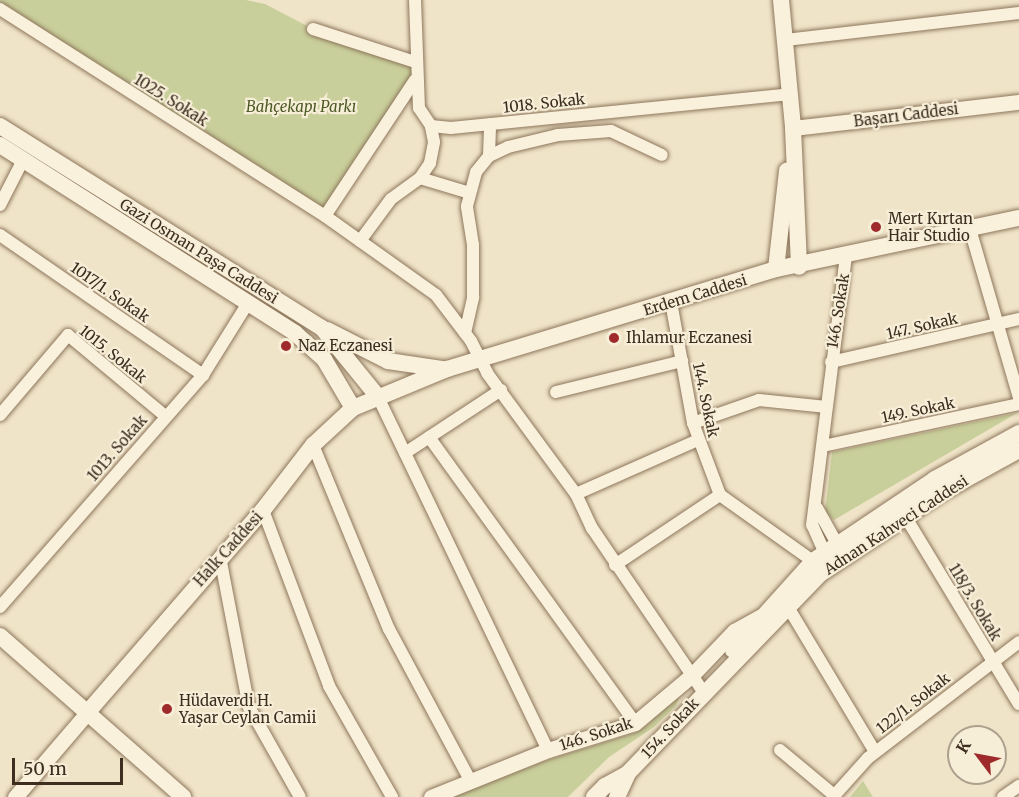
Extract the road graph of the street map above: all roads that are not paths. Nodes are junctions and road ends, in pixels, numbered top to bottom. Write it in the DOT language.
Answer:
graph roads {
  1 [pos="415,0"];
  2 [pos="781,0"];
  3 [pos="0,9"];
  4 [pos="1019,13"];
  5 [pos="313,29"];
  6 [pos="785,40"];
  7 [pos="415,62"];
  8 [pos="415,80"];
  9 [pos="790,94"];
  10 [pos="1019,102"];
  11 [pos="490,124"];
  12 [pos="0,126"];
  13 [pos="431,126"];
  14 [pos="793,128"];
  15 [pos="0,145"];
  16 [pos="662,155"];
  17 [pos="489,156"];
  18 [pos="23,160"];
  19 [pos="420,178"];
  20 [pos="470,193"];
  21 [pos="0,205"];
  22 [pos="325,216"];
  23 [pos="1019,218"];
  24 [pos="970,229"];
  25 [pos="0,235"];
  26 [pos="360,241"];
  27 [pos="846,257"];
  28 [pos="799,267"];
  29 [pos="776,269"];
  30 [pos="671,302"];
  31 [pos="248,303"];
  32 [pos="1019,319"];
  33 [pos="996,325"];
  34 [pos="322,328"];
  35 [pos="465,333"];
  36 [pos="481,361"];
  37 [pos="682,361"];
  38 [pos="831,362"];
  39 [pos="447,369"];
  40 [pos="203,375"];
  41 [pos="501,390"];
  42 [pos="556,392"];
  43 [pos="378,398"];
  44 [pos="1019,398"];
  45 [pos="1019,404"];
  46 [pos="827,407"];
  47 [pos="353,408"];
  48 [pos="0,415"];
  49 [pos="164,416"];
  50 [pos="693,423"];
  51 [pos="1019,434"];
  52 [pos="429,437"];
  53 [pos="698,440"];
  54 [pos="313,445"];
  55 [pos="823,446"];
  56 [pos="1019,450"];
  57 [pos="405,453"];
  58 [pos="576,494"];
  59 [pos="720,495"];
  60 [pos="263,510"];
  61 [pos="905,516"];
  62 [pos="220,556"];
  63 [pos="830,557"];
  64 [pos="615,565"];
  65 [pos="0,607"];
  66 [pos="788,607"];
  67 [pos="766,613"];
  68 [pos="1,640"];
  69 [pos="1019,642"];
  70 [pos="992,660"];
  71 [pos="692,675"];
  72 [pos="708,688"];
  73 [pos="1019,704"];
  74 [pos="87,713"];
  75 [pos="636,723"];
  76 [pos="548,750"];
  77 [pos="780,750"];
  78 [pos="875,753"];
  79 [pos="628,773"];
  80 [pos="470,780"];
  81 [pos="1019,786"];
  82 [pos="833,796"];
  83 [pos="15,797"];
  84 [pos="183,797"];
  85 [pos="300,797"];
  86 [pos="392,797"];
  87 [pos="431,797"];
  88 [pos="594,797"];
  89 [pos="617,797"];
  90 [pos="1003,797"];
  1 -- 7 [label="street"];
  2 -- 6 [label="main road"];
  3 -- 22 [label="street, 1025. Sokak"];
  4 -- 6 [label="street"];
  5 -- 7 [label="street"];
  6 -- 9 [label="main road"];
  7 -- 8 [label="street"];
  8 -- 13 [label="street"];
  8 -- 22 [label="street"];
  9 -- 11 [label="street, 1018. Sokak"];
  9 -- 14 [label="main road"];
  10 -- 14 [label="street, Başarı Caddesi"];
  11 -- 13 [label="street, 1018. Sokak"];
  11 -- 17 [label="street"];
  12 -- 34 [label="main road, Gazi Osman Paşa Caddesi"];
  13 -- 19 [label="street"];
  14 -- 28 [label="main road"];
  14 -- 29 [label="main road"];
  15 -- 18 [label="main road, Gazi Osman Paşa Caddesi"];
  16 -- 17 [label="street"];
  17 -- 20 [label="street"];
  18 -- 21 [label="street"];
  18 -- 31 [label="main road, Gazi Osman Paşa Caddesi"];
  19 -- 20 [label="street"];
  19 -- 26 [label="street"];
  20 -- 35 [label="street"];
  22 -- 26 [label="street, 1025. Sokak"];
  23 -- 24 [label="main road, Erdem Caddesi"];
  24 -- 27 [label="main road, Erdem Caddesi"];
  24 -- 33 [label="street"];
  25 -- 40 [label="street, 1017/1. Sokak"];
  26 -- 35 [label="street, 1025. Sokak"];
  27 -- 28 [label="main road, Erdem Caddesi"];
  27 -- 38 [label="street, 146. Sokak"];
  28 -- 29 [label="main road, Erdem Caddesi"];
  29 -- 30 [label="main road, Erdem Caddesi"];
  30 -- 36 [label="main road, Erdem Caddesi"];
  30 -- 37 [label="street, 144. Sokak"];
  31 -- 40 [label="street, 1013. Sokak"];
  31 -- 47 [label="main road, Gazi Osman Paşa Caddesi"];
  32 -- 33 [label="street, 147. Sokak"];
  33 -- 38 [label="street, 147. Sokak"];
  33 -- 44 [label="street"];
  34 -- 39 [label="main road"];
  34 -- 43 [label="main road, Gazi Osman Paşa Caddesi"];
  35 -- 36 [label="street, 1025. Sokak"];
  36 -- 39 [label="main road, Erdem Caddesi"];
  36 -- 41 [label="street, 1025. Sokak"];
  37 -- 42 [label="street"];
  37 -- 50 [label="street, 144. Sokak"];
  38 -- 46 [label="street, 146. Sokak"];
  39 -- 43 [label="main road, Erdem Caddesi"];
  40 -- 49 [label="street, 1013. Sokak"];
  41 -- 52 [label="street"];
  41 -- 58 [label="street, 1025. Sokak"];
  43 -- 47 [label="main road, Halk Caddesi"];
  43 -- 57 [label="street"];
  45 -- 55 [label="street, 149. Sokak"];
  46 -- 50 [label="street"];
  46 -- 55 [label="street, 146. Sokak"];
  47 -- 54 [label="main road, Halk Caddesi"];
  48 -- 49 [label="street, 1015. Sokak"];
  49 -- 65 [label="street, 1013. Sokak"];
  50 -- 53 [label="street, 144. Sokak"];
  51 -- 63 [label="main road, Adnan Kahveci Caddesi"];
  52 -- 57 [label="street"];
  52 -- 75 [label="street"];
  53 -- 58 [label="street"];
  53 -- 59 [label="street, 144. Sokak"];
  54 -- 60 [label="main road, Halk Caddesi"];
  54 -- 80 [label="street"];
  55 -- 63 [label="street, 146. Sokak"];
  56 -- 61 [label="main road, Adnan Kahveci Caddesi"];
  57 -- 76 [label="street"];
  58 -- 64 [label="street, 1025. Sokak"];
  59 -- 63 [label="street"];
  59 -- 64 [label="street"];
  60 -- 62 [label="main road, Halk Caddesi"];
  60 -- 86 [label="street"];
  61 -- 63 [label="main road, Adnan Kahveci Caddesi"];
  61 -- 70 [label="street, 118/3. Sokak"];
  62 -- 74 [label="main road, Halk Caddesi"];
  62 -- 85 [label="street"];
  63 -- 66 [label="main road, Adnan Kahveci Caddesi"];
  63 -- 67 [label="main road, Adnan Kahveci Caddesi"];
  64 -- 71 [label="street, 1025. Sokak"];
  66 -- 72 [label="main road, Adnan Kahveci Caddesi"];
  66 -- 78 [label="street"];
  67 -- 71 [label="street, 146. Sokak"];
  67 -- 72 [label="main road, Adnan Kahveci Caddesi"];
  68 -- 74 [label="main road"];
  69 -- 70 [label="street, 122/1. Sokak"];
  70 -- 73 [label="street, 118/3. Sokak"];
  70 -- 78 [label="street, 122/1. Sokak"];
  71 -- 72 [label="street, 1025. Sokak"];
  71 -- 75 [label="street, 146. Sokak"];
  72 -- 79 [label="main road, 154. Sokak"];
  74 -- 83 [label="street"];
  74 -- 84 [label="main road"];
  75 -- 76 [label="street, 146. Sokak"];
  76 -- 80 [label="street, 146. Sokak"];
  77 -- 82 [label="street"];
  78 -- 82 [label="street, 122/1. Sokak"];
  79 -- 88 [label="main road"];
  79 -- 89 [label="main road"];
  80 -- 87 [label="street, 146. Sokak"];
  81 -- 90 [label="street"];
}
